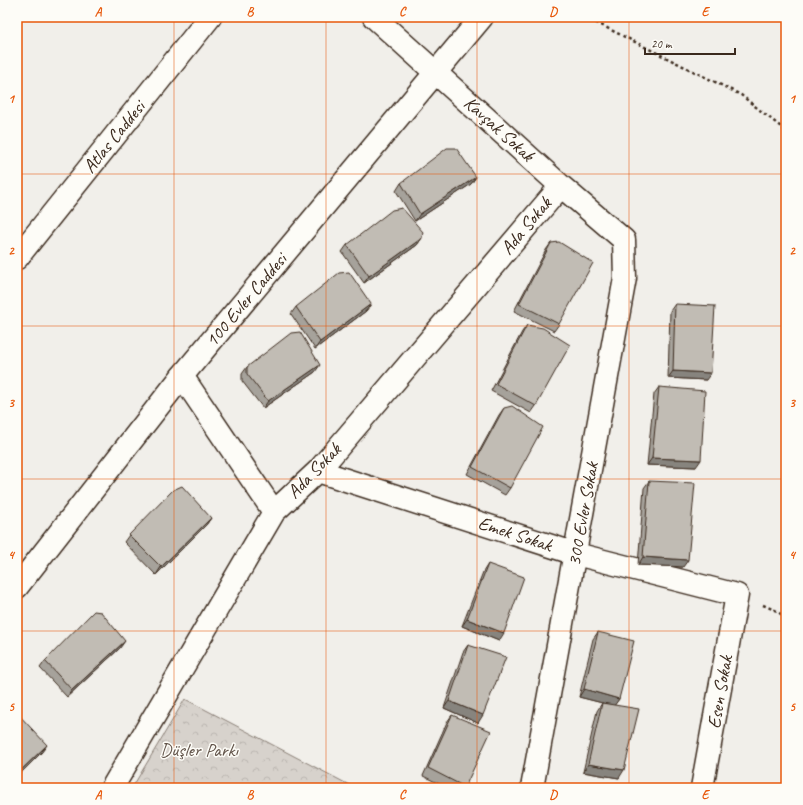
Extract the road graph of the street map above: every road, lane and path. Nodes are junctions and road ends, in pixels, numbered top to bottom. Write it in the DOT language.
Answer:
graph roads {
  1 [pos="210,17"];
  2 [pos="374,17"];
  3 [pos="482,17"];
  4 [pos="585,17"];
  5 [pos="436,72"];
  6 [pos="786,131"];
  7 [pos="561,186"];
  8 [pos="624,240"];
  9 [pos="17,258"];
  10 [pos="182,376"];
  11 [pos="318,471"];
  12 [pos="274,512"];
  13 [pos="576,554"];
  14 [pos="17,588"];
  15 [pos="737,595"];
  16 [pos="112,788"];
  17 [pos="532,788"];
  18 [pos="702,788"];
  1 -- 9 [label="street, Atlas Caddesi"];
  2 -- 5 [label="street, Kavşak Sokak"];
  3 -- 5 [label="street, 100 Evler Caddesi"];
  4 -- 6 [label="path"];
  5 -- 7 [label="street, Kavşak Sokak"];
  5 -- 10 [label="street, 100 Evler Caddesi"];
  7 -- 8 [label="street, Kavşak Sokak"];
  7 -- 11 [label="street, Ada Sokak"];
  8 -- 13 [label="street, 300 Evler Sokak"];
  10 -- 12 [label="street"];
  10 -- 14 [label="street, 100 Evler Caddesi"];
  11 -- 12 [label="street, Ada Sokak"];
  11 -- 13 [label="street, Emek Sokak"];
  12 -- 16 [label="street, Ada Sokak"];
  13 -- 15 [label="street, Emek Sokak"];
  13 -- 17 [label="street, 300 Evler Sokak"];
  15 -- 18 [label="street, Esen Sokak"];
}
